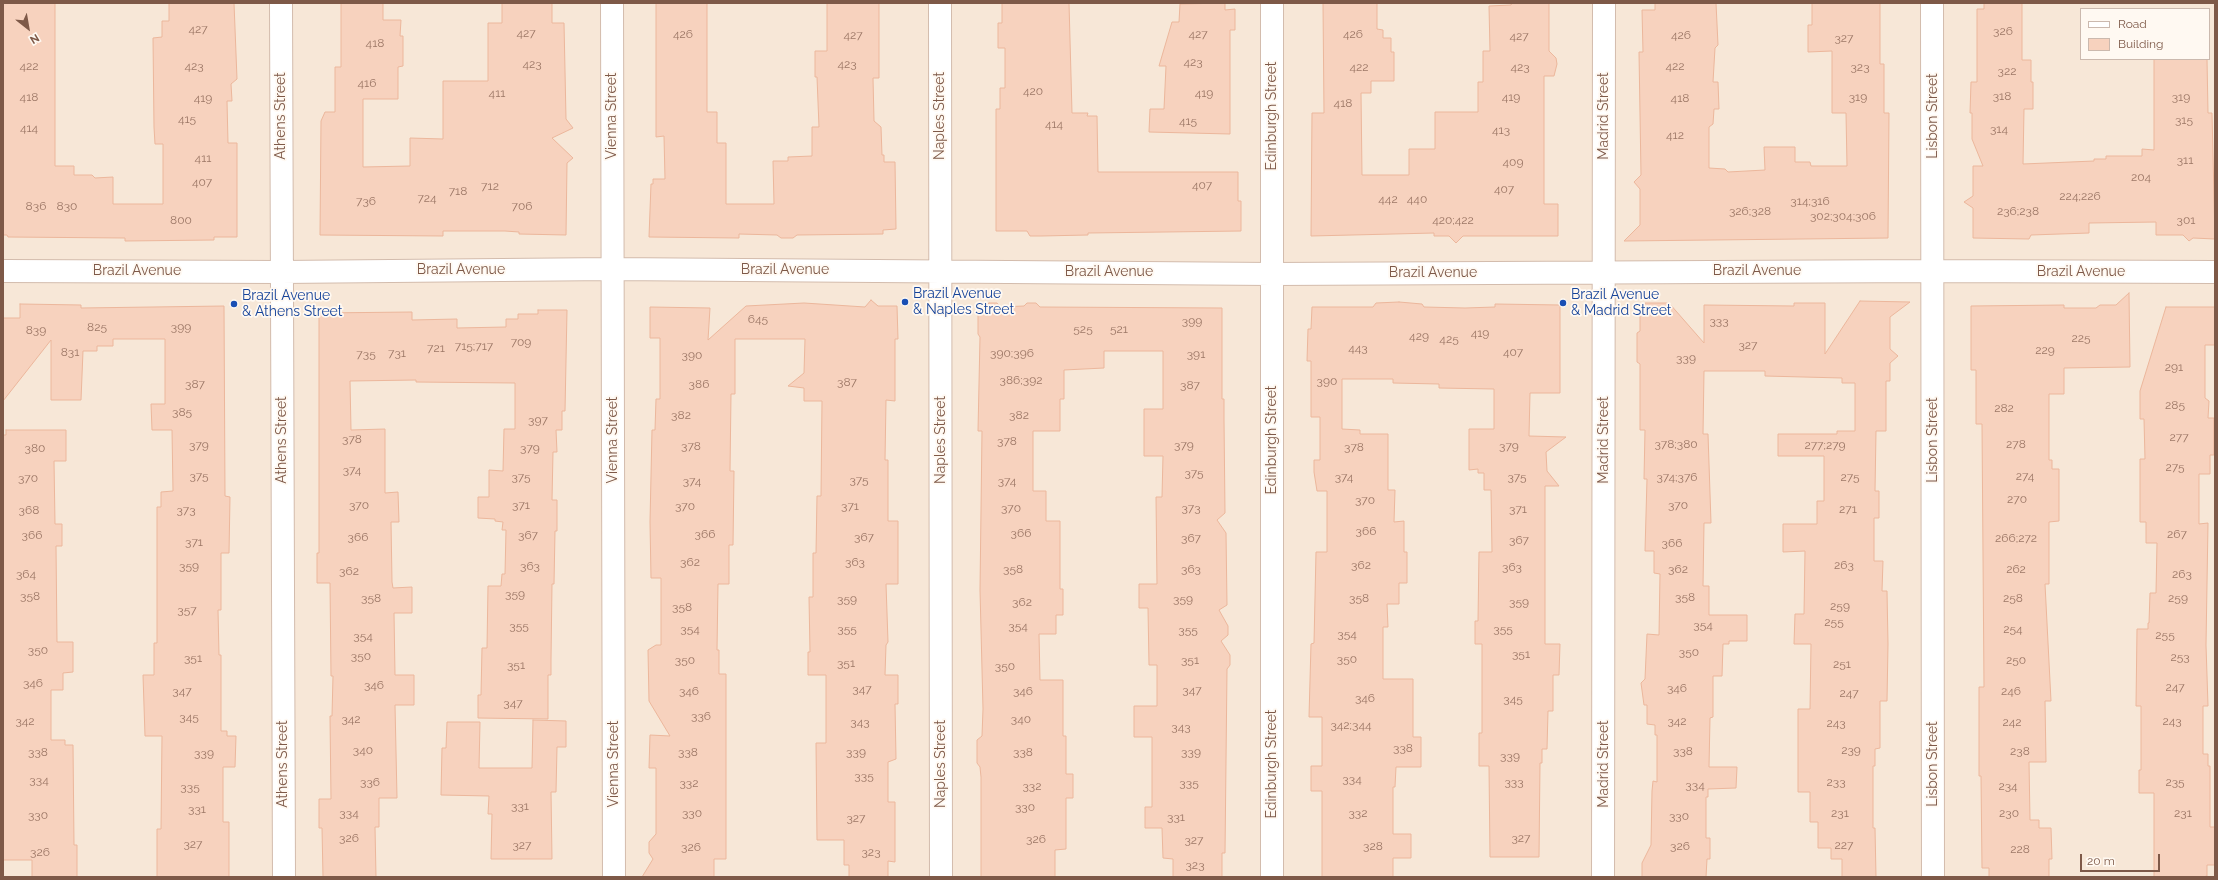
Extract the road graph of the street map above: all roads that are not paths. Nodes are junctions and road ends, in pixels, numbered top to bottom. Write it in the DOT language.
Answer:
graph roads {
  1 [pos="281,3"];
  2 [pos="612,3"];
  3 [pos="940,3"];
  4 [pos="1272,3"];
  5 [pos="1604,3"];
  6 [pos="1932,3"];
  7 [pos="612,269"];
  8 [pos="3,271"];
  9 [pos="940,271"];
  10 [pos="1933,271"];
  11 [pos="281,272"];
  12 [pos="1604,272"];
  13 [pos="2215,272"];
  14 [pos="1272,274"];
  15 [pos="284,877"];
  16 [pos="614,877"];
  17 [pos="942,877"];
  18 [pos="1272,877"];
  19 [pos="1603,877"];
  20 [pos="1933,877"];
  1 -- 11 [label="street, Athens Street"];
  2 -- 7 [label="street, Vienna Street"];
  3 -- 9 [label="street, Naples Street"];
  4 -- 14 [label="street, Edinburgh Street"];
  5 -- 12 [label="street, Madrid Street"];
  6 -- 10 [label="street, Lisbon Street"];
  7 -- 9 [label="street, Brazil Avenue"];
  7 -- 11 [label="street, Brazil Avenue"];
  7 -- 16 [label="street, Vienna Street"];
  8 -- 11 [label="street, Brazil Avenue"];
  9 -- 14 [label="street, Brazil Avenue"];
  9 -- 17 [label="street, Naples Street"];
  10 -- 12 [label="street, Brazil Avenue"];
  10 -- 13 [label="street, Brazil Avenue"];
  10 -- 20 [label="street, Lisbon Street"];
  11 -- 15 [label="street, Athens Street"];
  12 -- 14 [label="street, Brazil Avenue"];
  12 -- 19 [label="street, Madrid Street"];
  14 -- 18 [label="street, Edinburgh Street"];
}
